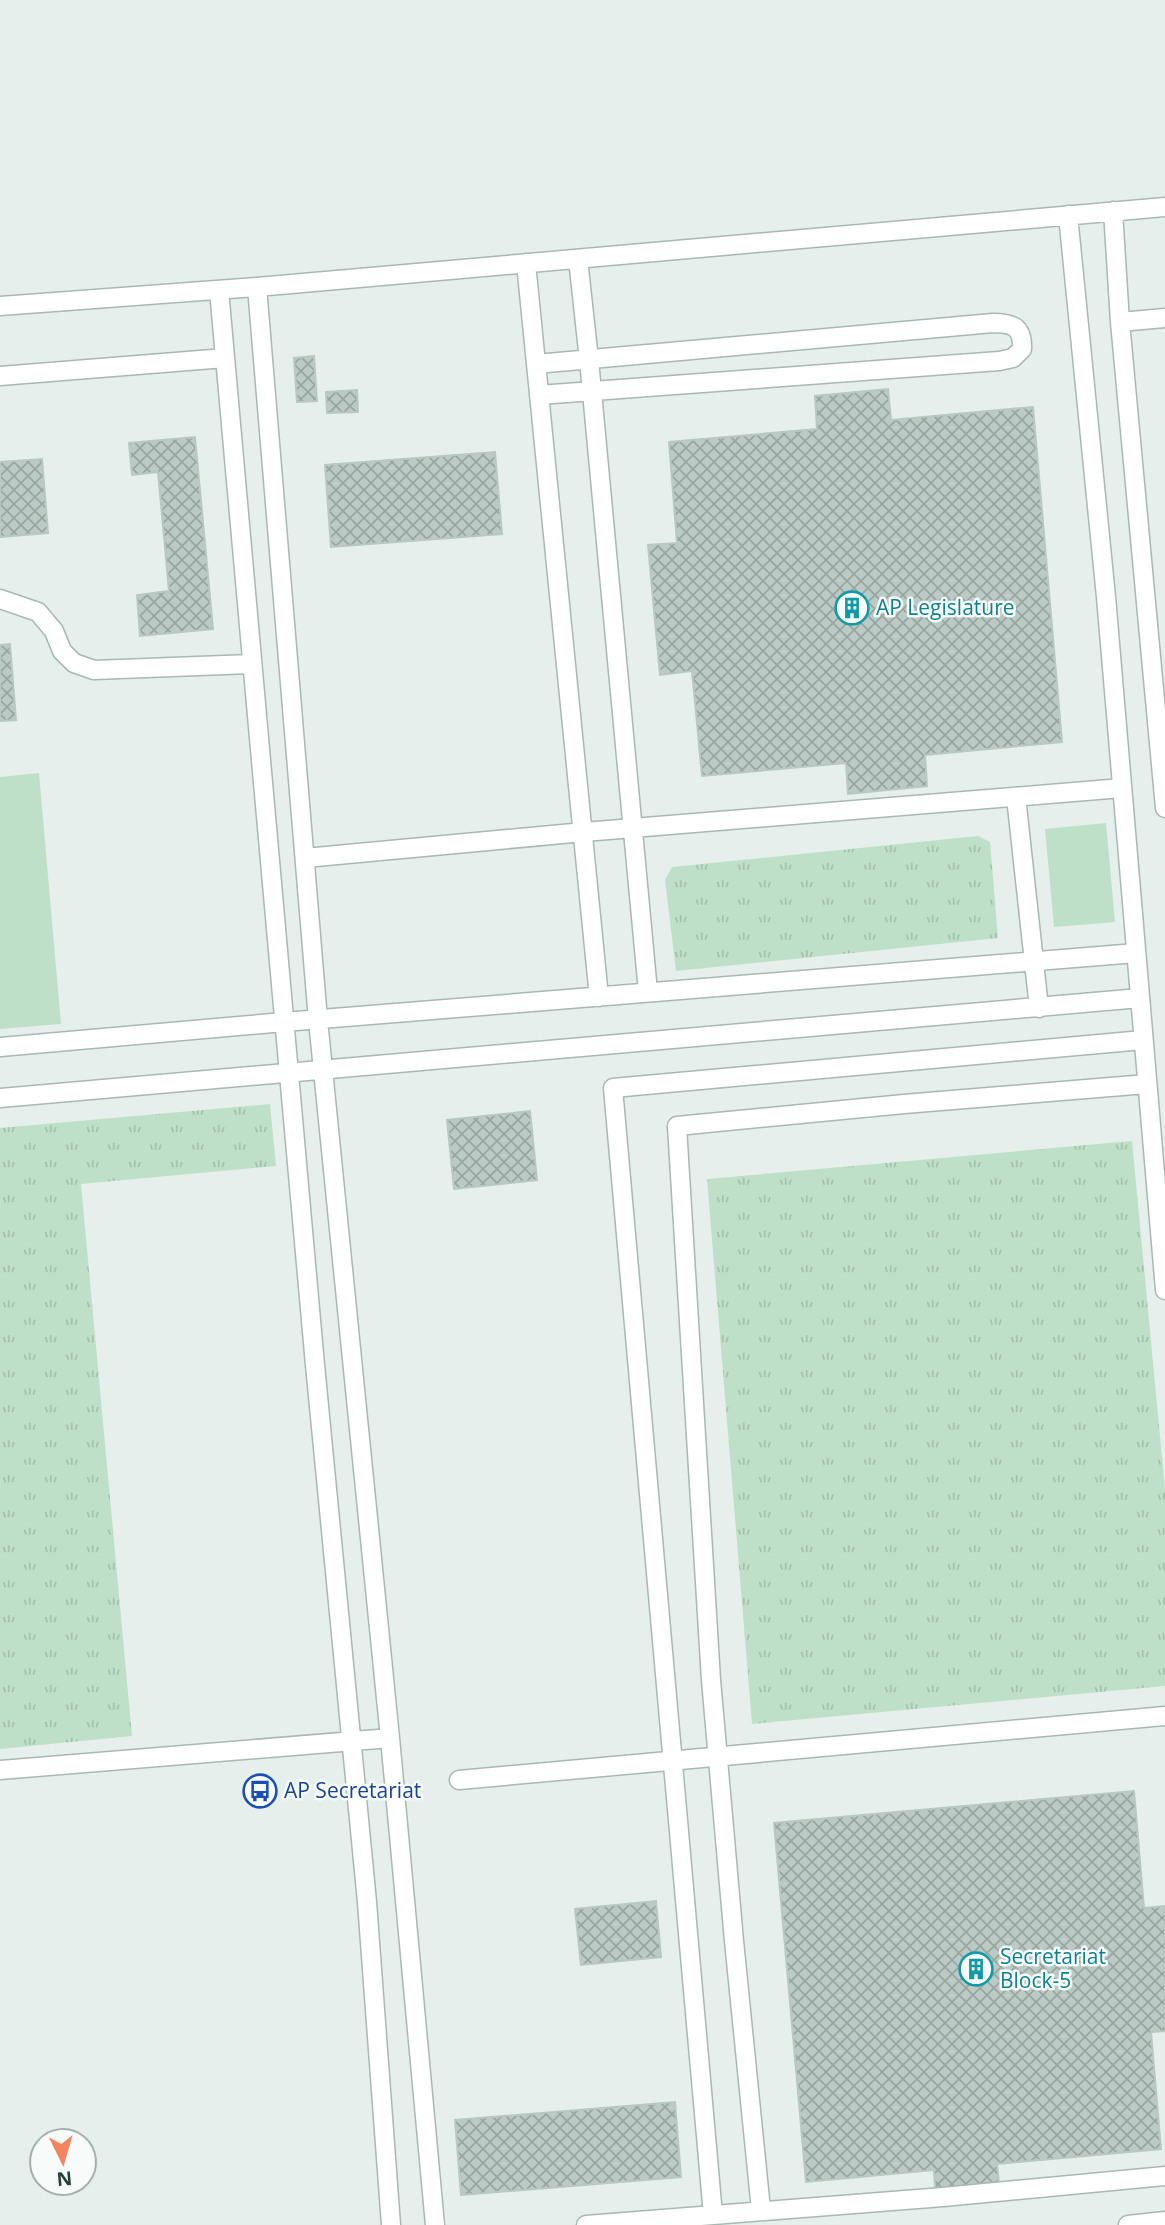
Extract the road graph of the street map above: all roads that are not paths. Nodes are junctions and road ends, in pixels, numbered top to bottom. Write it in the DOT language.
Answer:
graph roads {
  1 [pos="1165,207"];
  2 [pos="1113,211"];
  3 [pos="1068,215"];
  4 [pos="578,259"];
  5 [pos="526,263"];
  6 [pos="257,287"];
  7 [pos="219,290"];
  8 [pos="0,306"];
  9 [pos="1165,318"];
  10 [pos="1120,322"];
  11 [pos="225,358"];
  12 [pos="590,360"];
  13 [pos="536,364"];
  14 [pos="0,376"];
  15 [pos="592,391"];
  16 [pos="539,395"];
  17 [pos="0,599"];
  18 [pos="251,664"];
  19 [pos="1164,779"];
  20 [pos="1122,788"];
  21 [pos="1016,797"];
  22 [pos="1165,808"];
  23 [pos="634,828"];
  24 [pos="584,832"];
  25 [pos="305,858"];
  26 [pos="1136,953"];
  27 [pos="1034,961"];
  28 [pos="648,992"];
  29 [pos="599,996"];
  30 [pos="1140,998"];
  31 [pos="1040,1007"];
  32 [pos="318,1020"];
  33 [pos="284,1022"];
  34 [pos="1143,1040"];
  35 [pos="0,1047"];
  36 [pos="323,1070"];
  37 [pos="290,1073"];
  38 [pos="1147,1084"];
  39 [pos="0,1098"];
  40 [pos="1163,1256"];
  41 [pos="1165,1290"];
  42 [pos="1165,1716"];
  43 [pos="390,1738"];
  44 [pos="351,1742"];
  45 [pos="718,1757"];
  46 [pos="673,1761"];
  47 [pos="0,1770"];
  48 [pos="459,1780"];
  49 [pos="1165,2176"];
  50 [pos="761,2210"];
  51 [pos="713,2215"];
  52 [pos="1165,2221"];
  53 [pos="391,2225"];
  54 [pos="435,2225"];
  55 [pos="586,2225"];
  56 [pos="1128,2225"];
  1 -- 2 [label="lane"];
  2 -- 3 [label="lane"];
  2 -- 10 [label="lane"];
  3 -- 4 [label="lane"];
  3 -- 20 [label="lane"];
  4 -- 5 [label="lane"];
  4 -- 12 [label="lane"];
  5 -- 6 [label="lane"];
  5 -- 13 [label="lane"];
  6 -- 7 [label="lane"];
  6 -- 25 [label="lane"];
  7 -- 8 [label="lane"];
  7 -- 11 [label="lane"];
  9 -- 10 [label="lane"];
  10 -- 19 [label="lane"];
  11 -- 14 [label="lane"];
  11 -- 18 [label="lane"];
  12 -- 13 [label="lane"];
  12 -- 15 [label="lane"];
  12 -- 15 [label="lane"];
  13 -- 16 [label="lane"];
  15 -- 16 [label="lane"];
  15 -- 23 [label="lane"];
  16 -- 24 [label="lane"];
  17 -- 18 [label="lane"];
  18 -- 33 [label="lane"];
  19 -- 22 [label="lane"];
  20 -- 21 [label="lane"];
  20 -- 26 [label="lane"];
  21 -- 23 [label="lane"];
  21 -- 27 [label="lane"];
  23 -- 24 [label="lane"];
  23 -- 28 [label="lane"];
  24 -- 25 [label="lane"];
  24 -- 29 [label="lane"];
  25 -- 32 [label="lane"];
  26 -- 27 [label="lane"];
  26 -- 30 [label="lane"];
  27 -- 28 [label="lane"];
  27 -- 31 [label="lane"];
  28 -- 29 [label="lane"];
  29 -- 32 [label="lane"];
  30 -- 31 [label="lane"];
  30 -- 34 [label="lane"];
  31 -- 36 [label="lane"];
  32 -- 33 [label="lane"];
  32 -- 36 [label="lane"];
  33 -- 35 [label="lane"];
  33 -- 37 [label="lane"];
  34 -- 38 [label="lane"];
  34 -- 46 [label="lane"];
  36 -- 37 [label="lane"];
  36 -- 43 [label="lane"];
  37 -- 39 [label="lane"];
  37 -- 44 [label="lane"];
  38 -- 40 [label="lane"];
  38 -- 45 [label="lane"];
  40 -- 41 [label="lane"];
  42 -- 45 [label="lane"];
  43 -- 44 [label="lane"];
  43 -- 54 [label="lane"];
  44 -- 47 [label="lane"];
  44 -- 53 [label="lane"];
  45 -- 46 [label="lane"];
  45 -- 50 [label="lane"];
  46 -- 48 [label="lane"];
  46 -- 51 [label="lane"];
  49 -- 50 [label="lane"];
  50 -- 51 [label="lane"];
  51 -- 55 [label="lane"];
  52 -- 56 [label="lane"];
}
